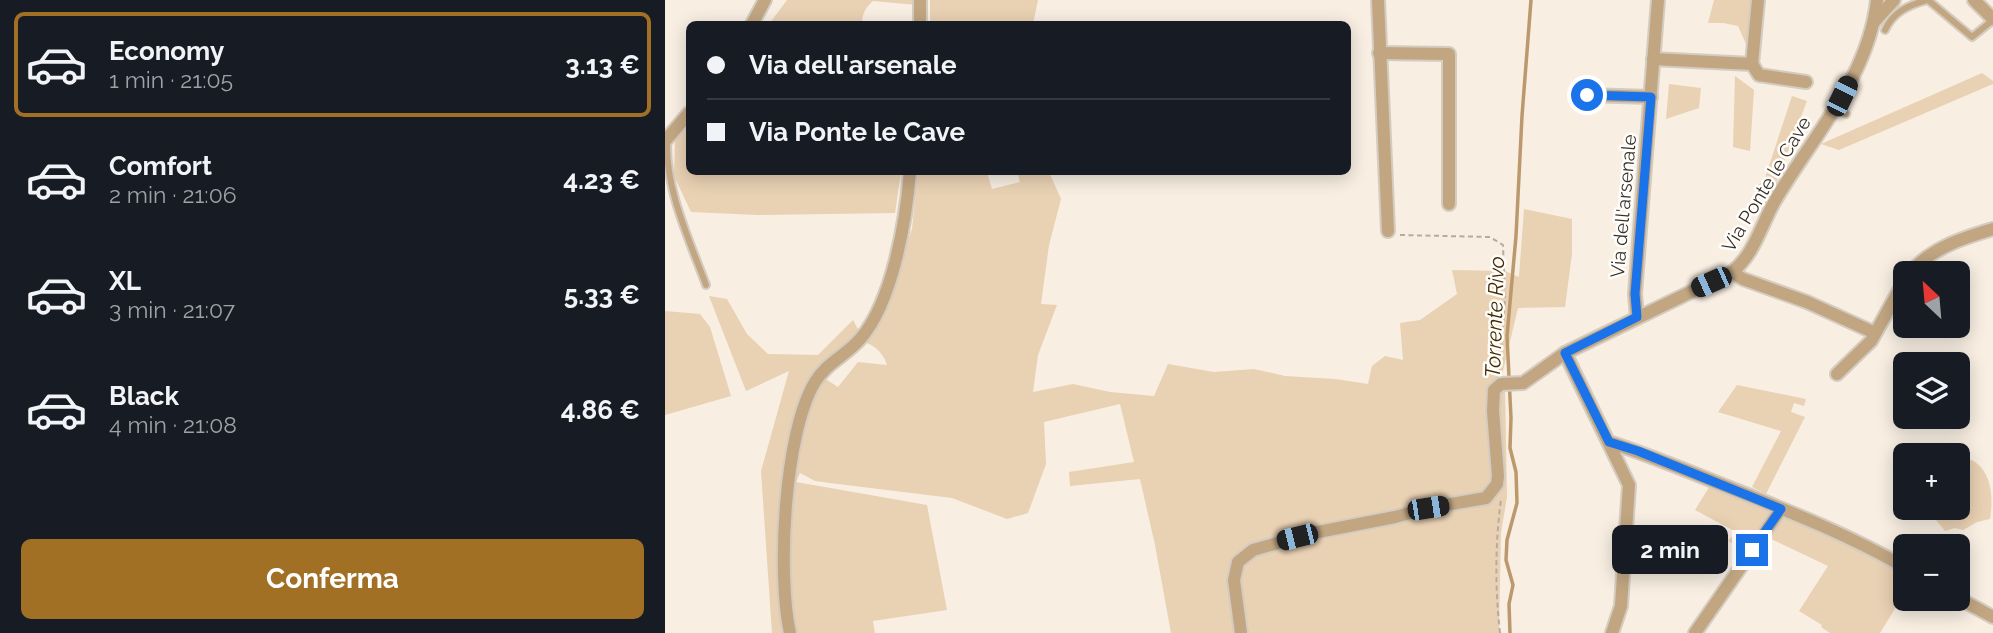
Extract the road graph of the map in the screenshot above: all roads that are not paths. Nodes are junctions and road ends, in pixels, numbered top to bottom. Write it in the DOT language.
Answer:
graph roads {
  1 [pos="765,0"];
  2 [pos="920,0"];
  3 [pos="1378,0"];
  4 [pos="1658,0"];
  5 [pos="1758,0"];
  6 [pos="1877,0"];
  7 [pos="1895,0"];
  8 [pos="1927,0"];
  9 [pos="1974,0"];
  10 [pos="1993,19"];
  11 [pos="754,21"];
  12 [pos="920,21"];
  13 [pos="1879,26"];
  14 [pos="1379,53"];
  15 [pos="1653,59"];
  16 [pos="1752,64"];
  17 [pos="1806,82"];
  18 [pos="1587,95"];
  19 [pos="1651,97"];
  20 [pos="686,117"];
  21 [pos="666,140"];
  22 [pos="910,175"];
  23 [pos="667,181"];
  24 [pos="1448,204"];
  25 [pos="1993,229"];
  26 [pos="1388,231"];
  27 [pos="1922,261"];
  28 [pos="1732,272"];
  29 [pos="706,285"];
  30 [pos="1893,301"];
  31 [pos="1637,317"];
  32 [pos="1875,333"];
  33 [pos="1565,353"];
  34 [pos="1837,374"];
  35 [pos="1609,442"];
  36 [pos="1781,509"];
  37 [pos="1893,560"];
  38 [pos="1970,605"];
  39 [pos="1993,617"];
  40 [pos="790,633"];
  41 [pos="1241,633"];
  42 [pos="1612,633"];
  43 [pos="1695,633"];
  1 -- 11 [label="street"];
  2 -- 12 [label="street"];
  3 -- 14 [label="street"];
  4 -- 15 [label="street, Via dell'arsenale"];
  5 -- 16 [label="street"];
  6 -- 13 [label="street, Via Ponte le Cave"];
  7 -- 13 [label="street, Via Ponte le Cave"];
  8 -- 10 [label="lane"];
  8 -- 13 [label="lane"];
  9 -- 10 [label="street"];
  13 -- 28 [label="street, Via Ponte le Cave"];
  14 -- 24 [label="street"];
  14 -- 26 [label="street"];
  15 -- 16 [label="street"];
  15 -- 19 [label="street, Via dell'arsenale"];
  16 -- 17 [label="street"];
  18 -- 19 [label="street"];
  19 -- 31 [label="street, Via dell'arsenale"];
  20 -- 21 [label="street"];
  21 -- 23 [label="lane"];
  22 -- 40 [label="street"];
  23 -- 29 [label="lane"];
  25 -- 27 [label="street"];
  28 -- 31 [label="street, Via Ponte le Cave"];
  28 -- 32 [label="street"];
  30 -- 32 [label="street"];
  31 -- 33 [label="street, Via Ponte le Cave"];
  32 -- 34 [label="street"];
  33 -- 35 [label="street"];
  33 -- 41 [label="street, Via Ponte le Cave"];
  35 -- 36 [label="street"];
  35 -- 42 [label="street"];
  36 -- 37 [label="street"];
  36 -- 43 [label="street"];
  38 -- 39 [label="street"];
}
